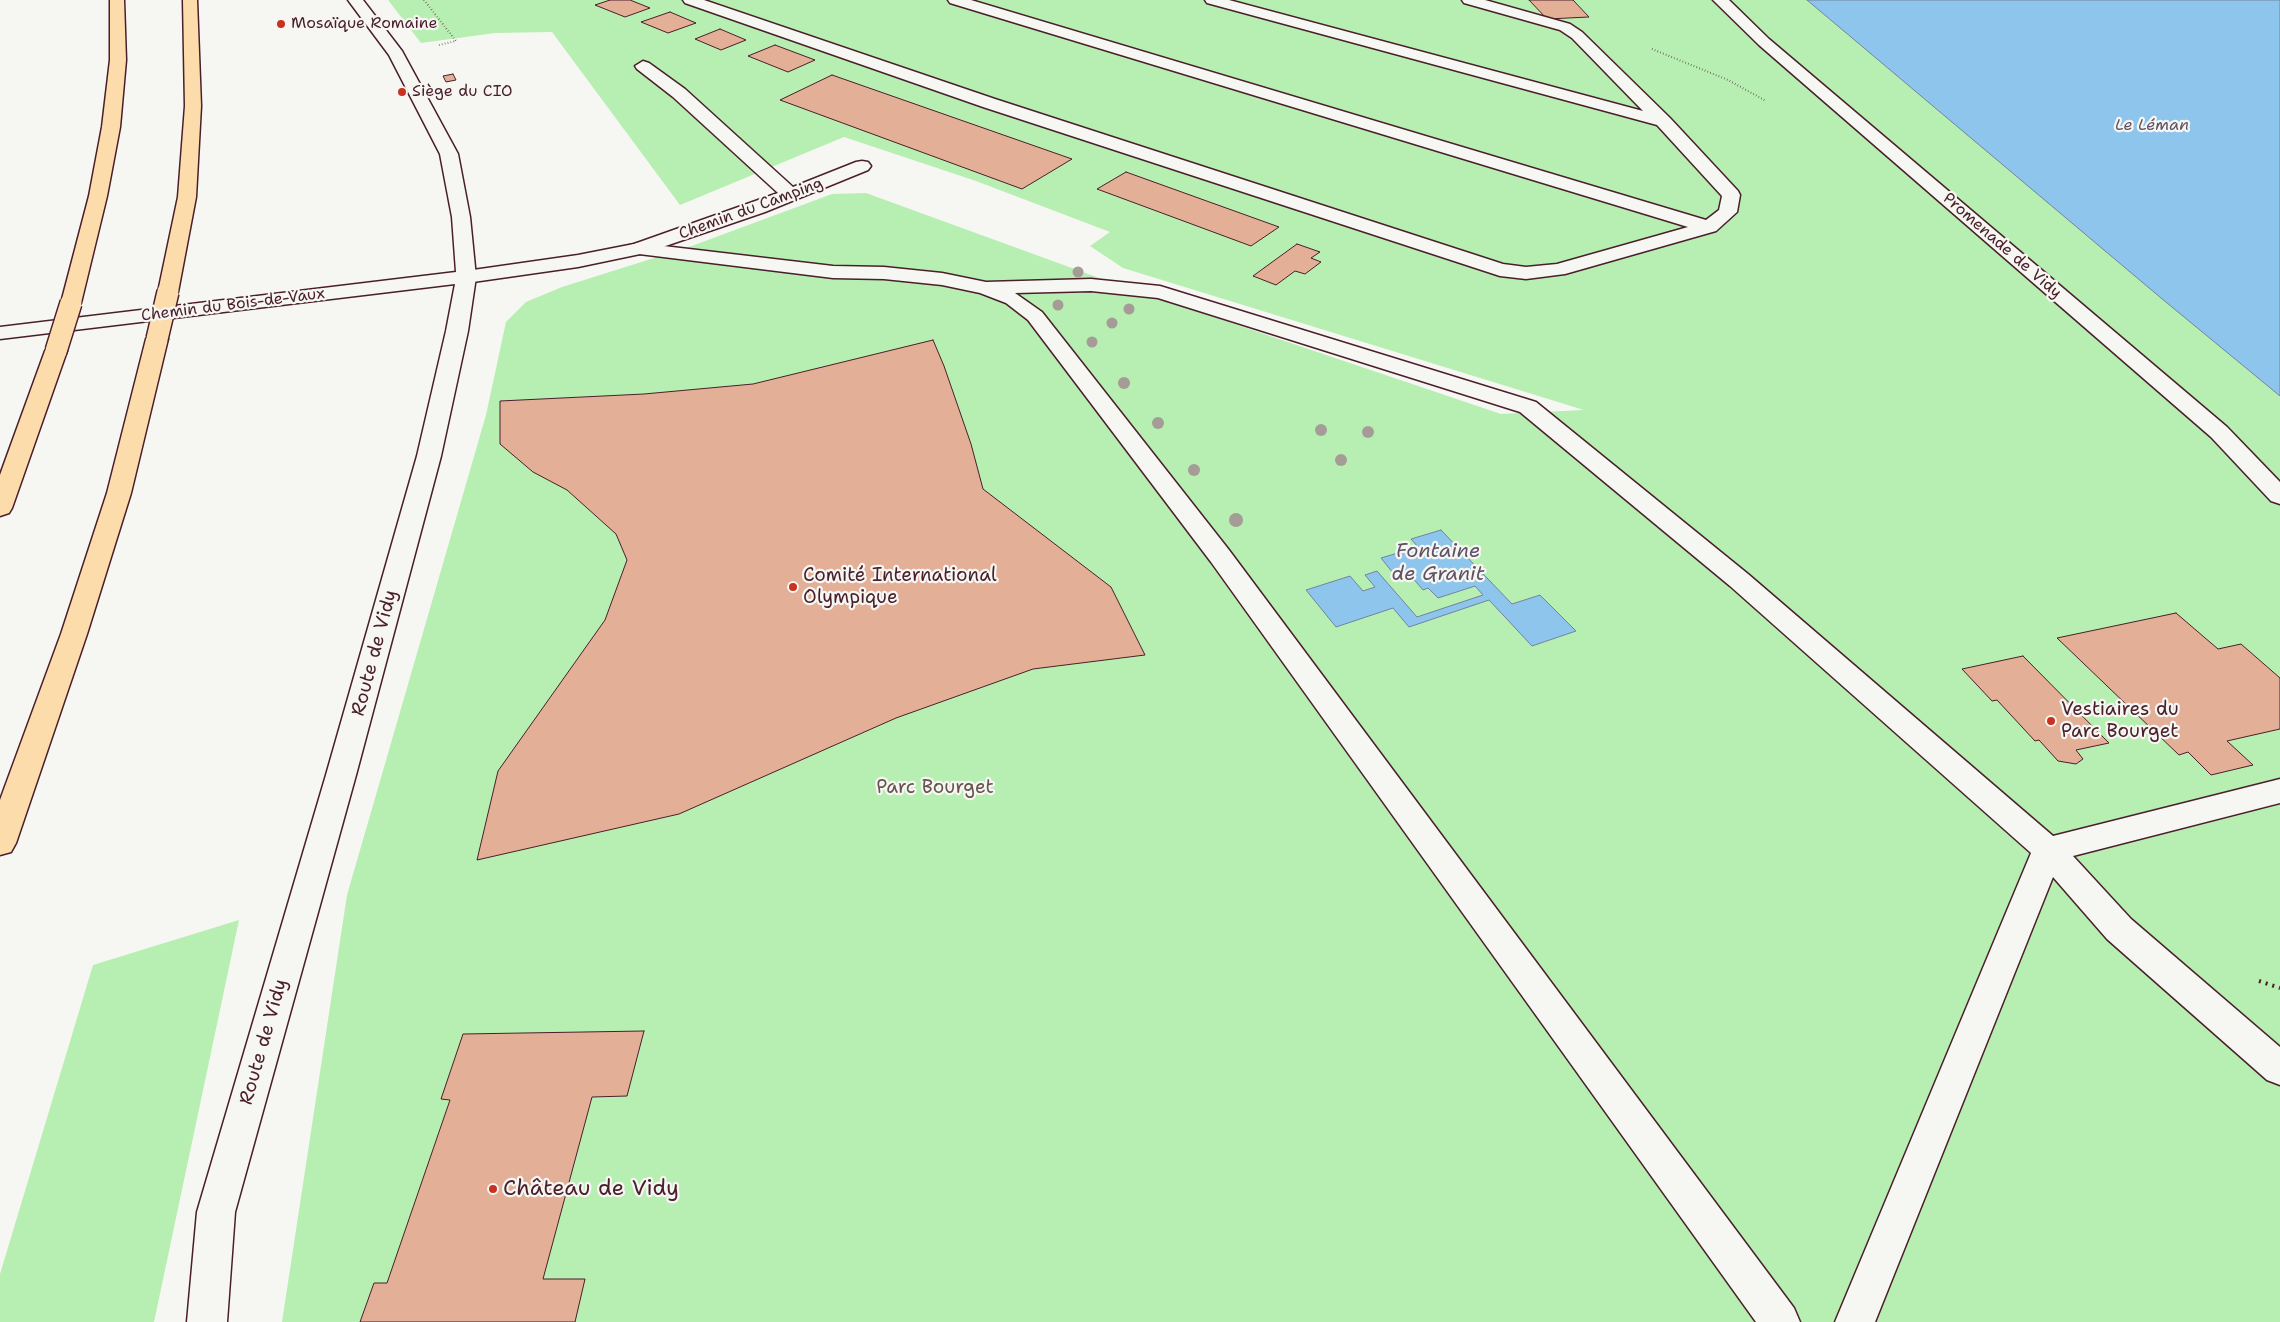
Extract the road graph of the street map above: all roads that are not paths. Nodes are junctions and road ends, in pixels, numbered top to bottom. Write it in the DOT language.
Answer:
graph roads {
  1 [pos="117,0"];
  2 [pos="190,0"];
  3 [pos="356,0"];
  4 [pos="690,0"];
  5 [pos="954,0"];
  6 [pos="1212,0"];
  7 [pos="1469,0"];
  8 [pos="1720,0"];
  9 [pos="643,66"];
  10 [pos="1664,122"];
  11 [pos="862,166"];
  12 [pos="791,195"];
  13 [pos="1709,228"];
  14 [pos="638,249"];
  15 [pos="466,277"];
  16 [pos="986,288"];
  17 [pos="0,333"];
  18 [pos="2280,496"];
  19 [pos="0,508"];
  20 [pos="2280,792"];
  21 [pos="0,843"];
  22 [pos="2048,850"];
  23 [pos="2280,1069"];
  24 [pos="207,1322"];
  25 [pos="1780,1322"];
  26 [pos="1855,1322"];
  1 -- 19 [label="highway, bridge"];
  2 -- 21 [label="highway, bridge"];
  3 -- 15 [label="street, Route de Vidy"];
  4 -- 13 [label="street"];
  5 -- 13 [label="street"];
  6 -- 10 [label="street"];
  7 -- 10 [label="street"];
  8 -- 18 [label="street, Promenade de Vidy"];
  9 -- 12 [label="street"];
  10 -- 13 [label="street"];
  11 -- 12 [label="street, Chemin du Camping"];
  12 -- 14 [label="street, Chemin du Camping"];
  14 -- 15 [label="street, Chemin du Bois-de-Vaux"];
  14 -- 16 [label="street"];
  15 -- 17 [label="street, Chemin du Bois-de-Vaux"];
  15 -- 24 [label="street, Route de Vidy"];
  16 -- 22 [label="street"];
  16 -- 25 [label="street"];
  20 -- 22 [label="street"];
  22 -- 23 [label="street"];
  22 -- 26 [label="street"];
}
